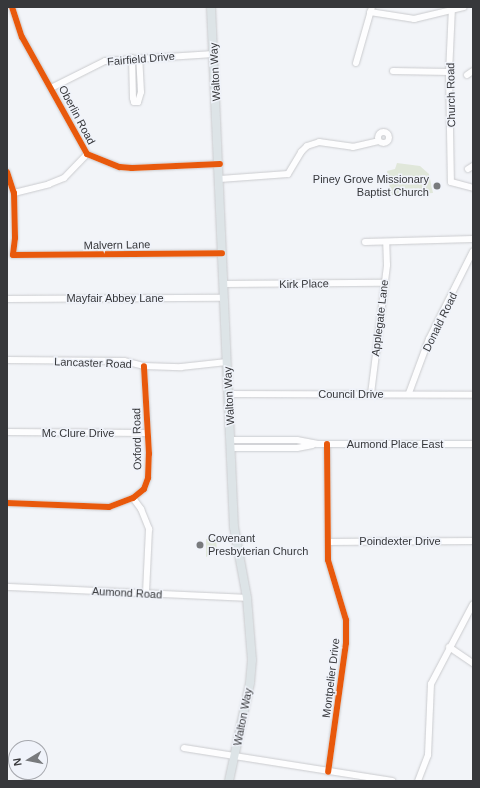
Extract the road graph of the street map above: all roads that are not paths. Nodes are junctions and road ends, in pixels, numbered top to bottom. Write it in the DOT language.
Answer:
graph roads {
  1 [pos="12,7"];
  2 [pos="211,7"];
  3 [pos="464,7"];
  4 [pos="452,8"];
  5 [pos="371,9"];
  6 [pos="214,54"];
  7 [pos="132,58"];
  8 [pos="139,58"];
  9 [pos="356,62"];
  10 [pos="392,71"];
  11 [pos="449,72"];
  12 [pos="51,88"];
  13 [pos="378,140"];
  14 [pos="87,154"];
  15 [pos="220,164"];
  16 [pos="7,172"];
  17 [pos="220,179"];
  18 [pos="473,188"];
  19 [pos="14,193"];
  20 [pos="473,239"];
  21 [pos="365,242"];
  22 [pos="386,242"];
  23 [pos="473,251"];
  24 [pos="222,253"];
  25 [pos="385,283"];
  26 [pos="223,284"];
  27 [pos="224,298"];
  28 [pos="7,299"];
  29 [pos="7,360"];
  30 [pos="227,362"];
  31 [pos="144,366"];
  32 [pos="409,393"];
  33 [pos="229,394"];
  34 [pos="371,394"];
  35 [pos="473,395"];
  36 [pos="7,432"];
  37 [pos="148,433"];
  38 [pos="231,444"];
  39 [pos="327,444"];
  40 [pos="473,444"];
  41 [pos="133,498"];
  42 [pos="7,503"];
  43 [pos="473,541"];
  44 [pos="328,542"];
  45 [pos="7,587"];
  46 [pos="146,593"];
  47 [pos="247,598"];
  48 [pos="473,604"];
  49 [pos="449,647"];
  50 [pos="473,663"];
  51 [pos="184,748"];
  52 [pos="235,758"];
  53 [pos="328,772"];
  54 [pos="229,781"];
  55 [pos="392,781"];
  56 [pos="418,781"];
  1 -- 12 [label="street, Oberlin Road"];
  2 -- 6 [label="main road, Walton Way"];
  3 -- 4 [label="street"];
  4 -- 5 [label="street"];
  4 -- 11 [label="street, Church Road"];
  5 -- 9 [label="street"];
  6 -- 8 [label="street, Fairfield Drive"];
  6 -- 15 [label="main road, Walton Way"];
  7 -- 8 [label="street, Fairfield Drive"];
  7 -- 8 [label="street"];
  7 -- 12 [label="street, Fairfield Drive"];
  10 -- 11 [label="street"];
  11 -- 18 [label="street, Church Road"];
  12 -- 14 [label="street, Oberlin Road"];
  13 -- 17 [label="street"];
  14 -- 15 [label="street, Oberlin Road"];
  14 -- 19 [label="street"];
  15 -- 17 [label="main road, Walton Way"];
  16 -- 19 [label="street"];
  17 -- 24 [label="main road, Walton Way"];
  19 -- 24 [label="street, Malvern Lane"];
  20 -- 22 [label="street"];
  21 -- 22 [label="street"];
  22 -- 25 [label="street, Applegate Lane"];
  23 -- 32 [label="street, Donald Road"];
  24 -- 26 [label="main road, Walton Way"];
  25 -- 26 [label="street, Kirk Place"];
  25 -- 34 [label="street, Applegate Lane"];
  26 -- 27 [label="main road, Walton Way"];
  27 -- 28 [label="street, Mayfair Abbey Lane"];
  27 -- 30 [label="main road, Walton Way"];
  29 -- 31 [label="street, Lancaster Road"];
  30 -- 31 [label="street, Lancaster Road"];
  30 -- 33 [label="main road, Walton Way"];
  31 -- 37 [label="street, Oxford Road"];
  32 -- 34 [label="street, Council Drive"];
  32 -- 35 [label="street, Council Drive"];
  33 -- 34 [label="street, Council Drive"];
  33 -- 38 [label="main road, Walton Way"];
  36 -- 37 [label="street, Mc Clure Drive"];
  37 -- 41 [label="street, Oxford Road"];
  38 -- 39 [label="street, Aumond Place East"];
  38 -- 47 [label="main road, Walton Way"];
  39 -- 40 [label="street, Aumond Place East"];
  39 -- 44 [label="street, Montpelier Drive"];
  41 -- 42 [label="street, Oxford Road"];
  41 -- 46 [label="street"];
  43 -- 44 [label="street, Poindexter Drive"];
  44 -- 53 [label="street, Montpelier Drive"];
  45 -- 46 [label="street, Aumond Road"];
  46 -- 47 [label="street, Aumond Road"];
  47 -- 52 [label="main road, Walton Way"];
  48 -- 49 [label="street"];
  49 -- 50 [label="street"];
  49 -- 56 [label="street"];
  51 -- 52 [label="street"];
  52 -- 53 [label="street"];
  52 -- 54 [label="main road, Walton Way"];
  53 -- 55 [label="street"];
}
